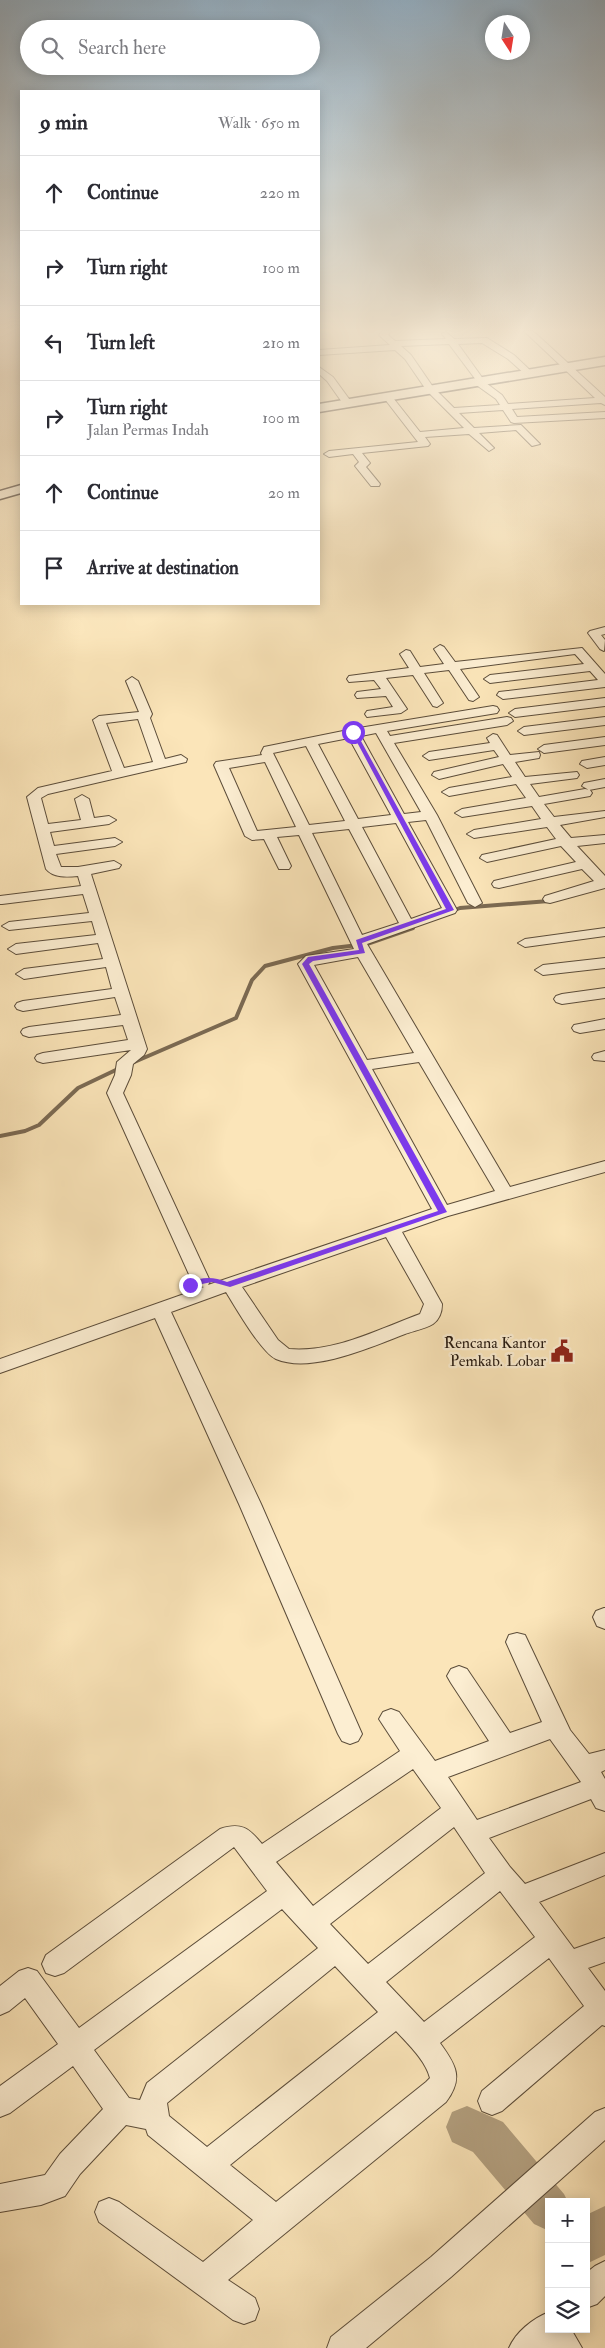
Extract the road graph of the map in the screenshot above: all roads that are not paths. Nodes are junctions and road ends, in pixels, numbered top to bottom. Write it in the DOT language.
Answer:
graph roads {
  1 [pos="422,441"];
  2 [pos="482,441"];
  3 [pos="532,441"];
  4 [pos="535,444"];
  5 [pos="489,448"];
  6 [pos="355,451"];
  7 [pos="329,454"];
  8 [pos="375,484"];
  9 [pos="20,489"];
  10 [pos="0,495"];
  11 [pos="605,630"];
  12 [pos="605,647"];
  13 [pos="440,650"];
  14 [pos="578,650"];
  15 [pos="406,654"];
  16 [pos="450,665"];
  17 [pos="593,667"];
  18 [pos="415,670"];
  19 [pos="377,676"];
  20 [pos="353,679"];
  21 [pos="490,679"];
  22 [pos="132,681"];
  23 [pos="605,682"];
  24 [pos="390,692"];
  25 [pos="360,695"];
  26 [pos="503,695"];
  27 [pos="473,698"];
  28 [pos="605,702"];
  29 [pos="437,704"];
  30 [pos="493,710"];
  31 [pos="371,714"];
  32 [pos="145,715"];
  33 [pos="605,721"];
  34 [pos="524,730"];
  35 [pos="353,732"];
  36 [pos="383,735"];
  37 [pos="310,741"];
  38 [pos="605,741"];
  39 [pos="429,756"];
  40 [pos="268,758"];
  41 [pos="181,759"];
  42 [pos="506,759"];
  43 [pos="605,761"];
  44 [pos="160,764"];
  45 [pos="587,764"];
  46 [pos="119,773"];
  47 [pos="439,775"];
  48 [pos="572,775"];
  49 [pos="521,780"];
  50 [pos="605,783"];
  51 [pos="449,792"];
  52 [pos="82,799"];
  53 [pos="535,800"];
  54 [pos="462,814"];
  55 [pos="601,814"];
  56 [pos="430,815"];
  57 [pos="401,819"];
  58 [pos="109,820"];
  59 [pos="551,820"];
  60 [pos="89,823"];
  61 [pos="353,824"];
  62 [pos="43,829"];
  63 [pos="303,830"];
  64 [pos="269,834"];
  65 [pos="474,834"];
  66 [pos="605,839"];
  67 [pos="115,842"];
  68 [pos="565,842"];
  69 [pos="48,851"];
  70 [pos="488,858"];
  71 [pos="114,864"];
  72 [pos="284,866"];
  73 [pos="585,866"];
  74 [pos="605,866"];
  75 [pos="83,870"];
  76 [pos="499,884"];
  77 [pos="605,884"];
  78 [pos="89,889"];
  79 [pos="550,899"];
  80 [pos="2,900"];
  81 [pos="475,903"];
  82 [pos="98,916"];
  83 [pos="408,925"];
  84 [pos="9,926"];
  85 [pos="605,932"];
  86 [pos="104,938"];
  87 [pos="525,943"];
  88 [pos="361,947"];
  89 [pos="16,949"];
  90 [pos="112,962"];
  91 [pos="605,963"];
  92 [pos="543,970"];
  93 [pos="24,974"];
  94 [pos="121,992"];
  95 [pos="605,993"];
  96 [pos="562,999"];
  97 [pos="23,1006"];
  98 [pos="130,1019"];
  99 [pos="605,1024"];
  100 [pos="580,1028"];
  101 [pos="29,1032"];
  102 [pos="138,1044"];
  103 [pos="424,1056"];
  104 [pos="43,1058"];
  105 [pos="361,1066"];
  106 [pos="605,1166"];
  107 [pos="504,1193"];
  108 [pos="442,1212"];
  109 [pos="392,1231"];
  110 [pos="201,1280"];
  111 [pos="229,1284"];
  112 [pos="182,1301"];
  113 [pos="160,1308"];
  114 [pos="0,1366"];
  115 [pos="517,1642"];
  116 [pos="459,1676"];
  117 [pos="391,1719"];
  118 [pos="545,1731"];
  119 [pos="350,1734"];
  120 [pos="505,1745"];
  121 [pos="415,1754"];
  122 [pos="594,1763"];
  123 [pos="431,1773"];
  124 [pos="597,1795"];
  125 [pos="457,1810"];
  126 [pos="472,1833"];
  127 [pos="259,1860"];
  128 [pos="605,1864"];
  129 [pos="501,1875"];
  130 [pos="284,1893"];
  131 [pos="521,1897"];
  132 [pos="311,1923"];
  133 [pos="552,1940"];
  134 [pos="335,1950"];
  135 [pos="605,1950"];
  136 [pos="570,1963"];
  137 [pos="55,1964"];
  138 [pos="367,1981"];
  139 [pos="0,2002"];
  140 [pos="603,2011"];
  141 [pos="397,2014"];
  142 [pos="422,2040"];
  143 [pos="75,2046"];
  144 [pos="492,2101"];
  145 [pos="0,2103"];
  146 [pos="121,2110"];
  147 [pos="154,2117"];
  148 [pos="605,2122"];
  149 [pos="208,2165"];
  150 [pos="0,2198"];
  151 [pos="109,2212"];
  152 [pos="276,2220"];
  153 [pos="605,2276"];
  154 [pos="204,2280"];
  155 [pos="590,2289"];
  156 [pos="244,2309"];
  157 [pos="545,2332"];
  158 [pos="554,2333"];
  159 [pos="342,2348"];
  160 [pos="524,2348"];
  161 [pos="567,2348"];
  1 -- 6 [label="street"];
  2 -- 5 [label="street"];
  3 -- 4 [label="street"];
  6 -- 7 [label="street"];
  6 -- 8 [label="street"];
  9 -- 10 [label="street"];
  11 -- 12 [label="street"];
  12 -- 14 [label="street"];
  13 -- 16 [label="street"];
  14 -- 16 [label="street"];
  14 -- 17 [label="street"];
  15 -- 18 [label="street"];
  16 -- 18 [label="street"];
  16 -- 27 [label="street"];
  17 -- 21 [label="street"];
  17 -- 23 [label="street"];
  18 -- 19 [label="street"];
  18 -- 29 [label="street"];
  19 -- 20 [label="street"];
  19 -- 24 [label="street"];
  22 -- 32 [label="street"];
  23 -- 26 [label="street"];
  24 -- 25 [label="street"];
  24 -- 31 [label="street"];
  28 -- 36 [label="street"];
  30 -- 36 [label="street"];
  32 -- 44 [label="street"];
  32 -- 46 [label="street"];
  33 -- 34 [label="street"];
  35 -- 36 [label="street"];
  35 -- 37 [label="street"];
  35 -- 57 [label="street"];
  36 -- 56 [label="street"];
  37 -- 40 [label="street"];
  37 -- 61 [label="street"];
  38 -- 42 [label="street"];
  39 -- 42 [label="street"];
  40 -- 63 [label="street"];
  40 -- 64 [label="street"];
  41 -- 44 [label="street"];
  42 -- 47 [label="street"];
  42 -- 49 [label="street"];
  43 -- 45 [label="street"];
  44 -- 46 [label="street"];
  46 -- 62 [label="street"];
  48 -- 49 [label="street"];
  49 -- 51 [label="street"];
  49 -- 53 [label="street"];
  50 -- 53 [label="street"];
  52 -- 60 [label="street"];
  53 -- 54 [label="street"];
  53 -- 59 [label="street"];
  55 -- 59 [label="street"];
  56 -- 57 [label="street"];
  56 -- 81 [label="street"];
  57 -- 61 [label="street"];
  57 -- 83 [label="street"];
  58 -- 60 [label="street"];
  59 -- 65 [label="street"];
  59 -- 68 [label="street"];
  60 -- 62 [label="street"];
  61 -- 63 [label="street"];
  61 -- 83 [label="street"];
  62 -- 69 [label="street"];
  63 -- 64 [label="street"];
  63 -- 88 [label="street"];
  64 -- 72 [label="street"];
  66 -- 68 [label="street"];
  67 -- 69 [label="street"];
  68 -- 70 [label="street"];
  68 -- 73 [label="street"];
  69 -- 75 [label="street"];
  71 -- 75 [label="street"];
  73 -- 74 [label="street"];
  73 -- 76 [label="street"];
  73 -- 77 [label="street"];
  75 -- 78 [label="street"];
  77 -- 79 [label="street"];
  78 -- 80 [label="street"];
  78 -- 82 [label="street"];
  82 -- 84 [label="street"];
  82 -- 86 [label="street"];
  83 -- 88 [label="street"];
  85 -- 87 [label="street"];
  86 -- 89 [label="street"];
  86 -- 90 [label="street"];
  88 -- 103 [label="street"];
  88 -- 105 [label="street"];
  90 -- 93 [label="street"];
  90 -- 94 [label="street"];
  91 -- 92 [label="street"];
  94 -- 97 [label="street"];
  94 -- 98 [label="street"];
  95 -- 96 [label="street"];
  98 -- 101 [label="street"];
  98 -- 102 [label="street"];
  99 -- 100 [label="street"];
  102 -- 104 [label="street"];
  102 -- 110 [label="street"];
  103 -- 105 [label="street"];
  103 -- 107 [label="street"];
  105 -- 108 [label="street"];
  106 -- 107 [label="street"];
  107 -- 108 [label="street"];
  108 -- 109 [label="street"];
  109 -- 111 [label="street"];
  109 -- 111 [label="street"];
  110 -- 111 [label="street"];
  110 -- 112 [label="street"];
  111 -- 112 [label="street"];
  112 -- 113 [label="street"];
  113 -- 114 [label="street"];
  113 -- 119 [label="street"];
  115 -- 122 [label="street"];
  116 -- 120 [label="street"];
  117 -- 121 [label="street"];
  118 -- 120 [label="street"];
  120 -- 123 [label="street"];
  121 -- 123 [label="street"];
  121 -- 127 [label="street"];
  122 -- 124 [label="street"];
  123 -- 125 [label="street"];
  124 -- 126 [label="street"];
  125 -- 126 [label="street"];
  125 -- 132 [label="street"];
  126 -- 129 [label="street"];
  127 -- 130 [label="street"];
  127 -- 137 [label="street"];
  128 -- 131 [label="street"];
  129 -- 131 [label="street"];
  129 -- 138 [label="street"];
  130 -- 132 [label="street"];
  130 -- 143 [label="street"];
  131 -- 133 [label="street"];
  132 -- 134 [label="street"];
  133 -- 136 [label="street"];
  133 -- 142 [label="street"];
  134 -- 138 [label="street"];
  134 -- 147 [label="street"];
  135 -- 136 [label="street"];
  136 -- 140 [label="street"];
  138 -- 141 [label="street"];
  139 -- 143 [label="street"];
  140 -- 144 [label="street"];
  141 -- 142 [label="street"];
  141 -- 149 [label="street"];
  142 -- 152 [label="street"];
  143 -- 145 [label="street"];
  143 -- 146 [label="street"];
  146 -- 147 [label="street"];
  146 -- 150 [label="street"];
  147 -- 149 [label="street"];
  148 -- 159 [label="street"];
  149 -- 152 [label="street"];
  151 -- 154 [label="street"];
  152 -- 154 [label="street"];
  153 -- 155 [label="street"];
  154 -- 156 [label="street"];
  157 -- 160 [label="street"];
  158 -- 161 [label="street"];
}
